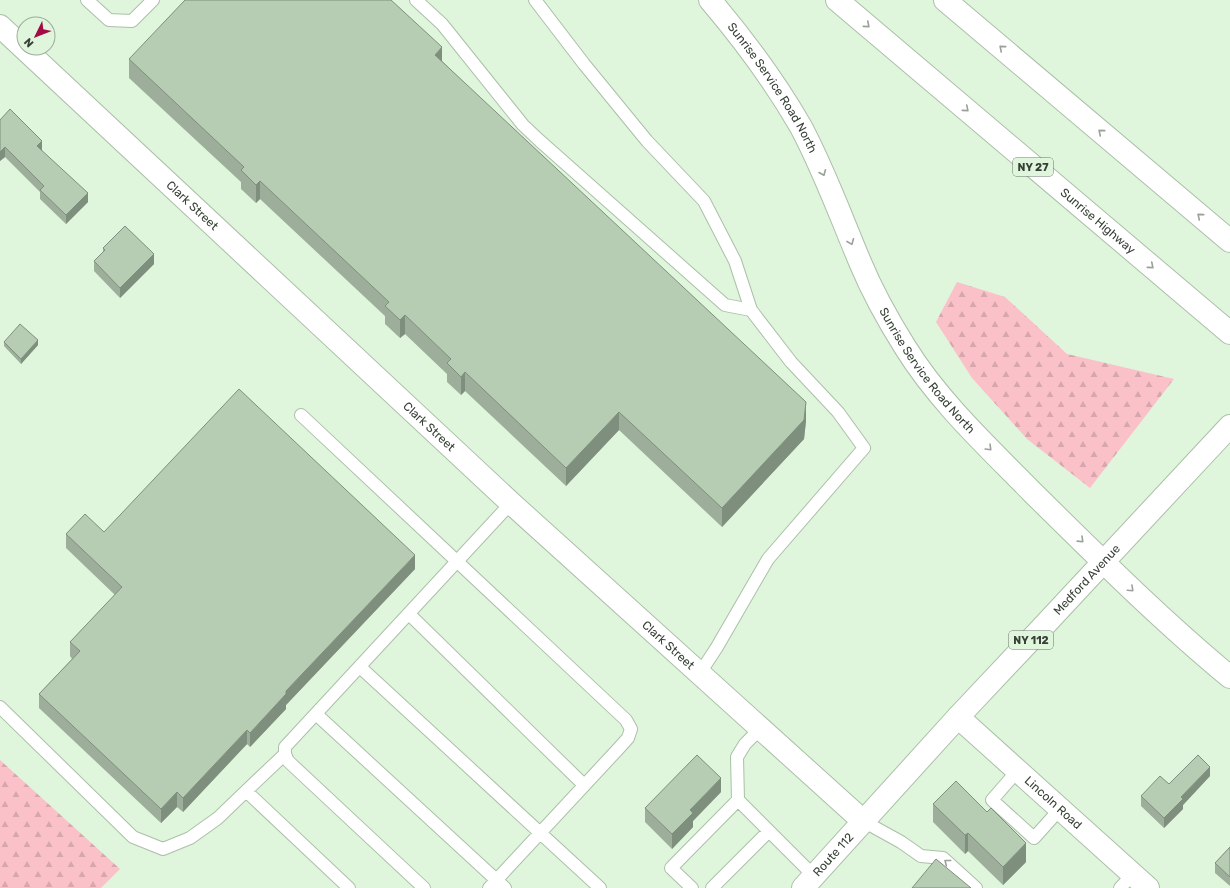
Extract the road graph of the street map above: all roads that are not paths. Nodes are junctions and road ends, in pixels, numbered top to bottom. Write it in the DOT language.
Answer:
graph roads {
  1 [pos="87,0"];
  2 [pos="153,0"];
  3 [pos="416,0"];
  4 [pos="535,0"];
  5 [pos="710,0"];
  6 [pos="837,0"];
  7 [pos="945,0"];
  8 [pos="0,26"];
  9 [pos="1230,242"];
  10 [pos="751,310"];
  11 [pos="1230,333"];
  12 [pos="302,415"];
  13 [pos="1230,426"];
  14 [pos="511,504"];
  15 [pos="457,562"];
  16 [pos="1103,562"];
  17 [pos="408,614"];
  18 [pos="360,667"];
  19 [pos="700,674"];
  20 [pos="1230,677"];
  21 [pos="0,707"];
  22 [pos="316,714"];
  23 [pos="958,717"];
  24 [pos="760,729"];
  25 [pos="284,754"];
  26 [pos="1018,770"];
  27 [pos="584,785"];
  28 [pos="246,791"];
  29 [pos="738,800"];
  30 [pos="1060,809"];
  31 [pos="862,821"];
  32 [pos="769,831"];
  33 [pos="539,833"];
  34 [pos="808,882"];
  35 [pos="1133,883"];
  36 [pos="496,885"];
  37 [pos="350,888"];
  38 [pos="424,888"];
  39 [pos="600,888"];
  40 [pos="692,888"];
  41 [pos="712,888"];
  42 [pos="976,888"];
  1 -- 2 [label="lane"];
  3 -- 10 [label="lane"];
  4 -- 10 [label="lane"];
  5 -- 16 [label="main road, Sunrise Service Road North, one-way"];
  6 -- 11 [label="main road, Sunrise Highway / NY 27, one-way"];
  9 -- 7 [label="main road, one-way"];
  8 -- 14 [label="main road, Clark Street"];
  10 -- 19 [label="lane"];
  12 -- 15 [label="lane"];
  13 -- 16 [label="main road, Medford Avenue / NY 112"];
  14 -- 15 [label="lane"];
  14 -- 19 [label="main road, Clark Street"];
  15 -- 17 [label="lane"];
  15 -- 27 [label="lane"];
  16 -- 20 [label="main road, Sunrise Service Road North, one-way"];
  16 -- 23 [label="main road, Medford Avenue / NY 112"];
  17 -- 18 [label="lane"];
  17 -- 27 [label="lane"];
  18 -- 22 [label="lane"];
  18 -- 33 [label="lane"];
  19 -- 24 [label="main road, Clark Street"];
  21 -- 28 [label="lane"];
  22 -- 25 [label="lane"];
  22 -- 36 [label="lane"];
  23 -- 26 [label="main road, Lincoln Road"];
  23 -- 31 [label="main road, Medford Avenue / NY 112"];
  24 -- 29 [label="lane"];
  24 -- 31 [label="main road, Clark Street"];
  25 -- 28 [label="lane"];
  25 -- 38 [label="lane"];
  26 -- 30 [label="main road, Lincoln Road"];
  26 -- 30 [label="lane"];
  27 -- 33 [label="lane"];
  28 -- 37 [label="lane"];
  29 -- 32 [label="lane"];
  29 -- 40 [label="lane"];
  30 -- 35 [label="main road, Lincoln Road"];
  31 -- 34 [label="main road, Route 112 / NY 112"];
  42 -- 31 [label="lane, one-way"];
  32 -- 34 [label="lane"];
  32 -- 41 [label="lane"];
  33 -- 36 [label="lane"];
  33 -- 39 [label="lane"];
}
